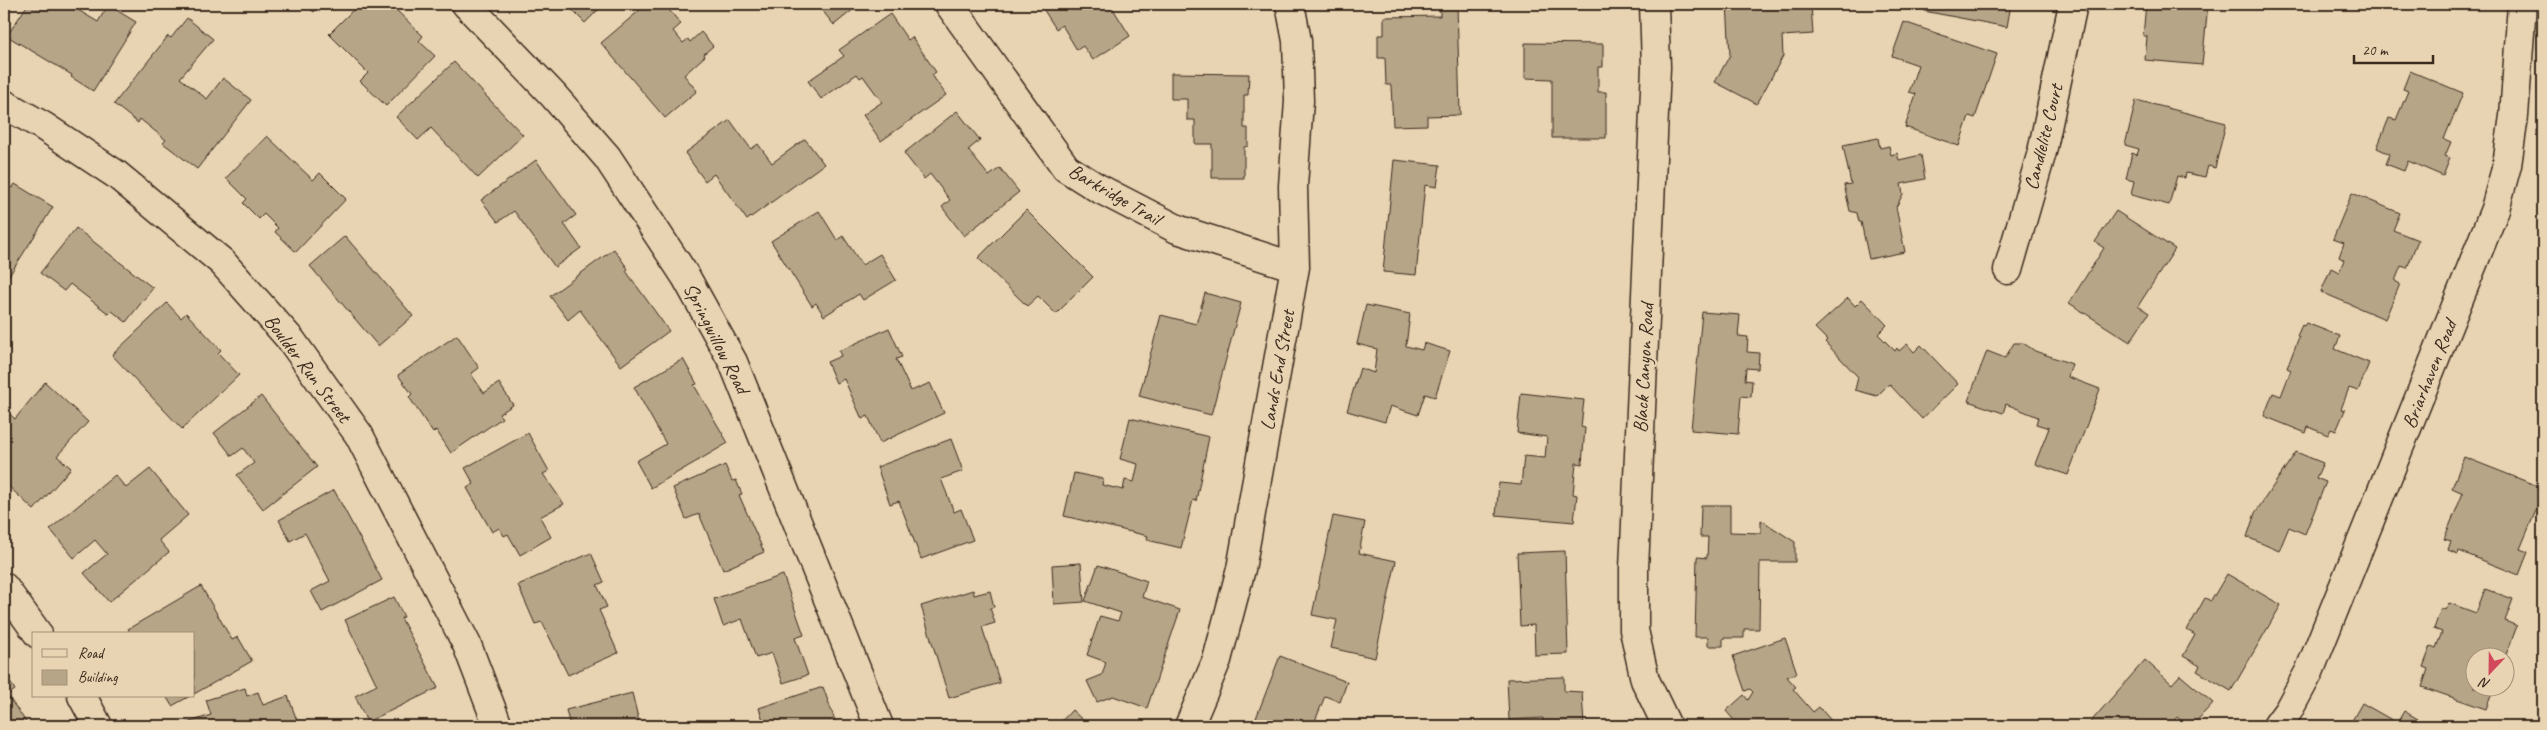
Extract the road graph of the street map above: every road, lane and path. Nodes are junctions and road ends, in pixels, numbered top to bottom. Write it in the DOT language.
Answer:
graph roads {
  1 [pos="466,4"];
  2 [pos="949,4"];
  3 [pos="1290,4"];
  4 [pos="1654,4"];
  5 [pos="2073,4"];
  6 [pos="2522,4"];
  7 [pos="4,104"];
  8 [pos="1295,267"];
  9 [pos="2008,270"];
  10 [pos="4,587"];
  11 [pos="37,632"];
  12 [pos="83,698"];
  13 [pos="98,726"];
  14 [pos="498,726"];
  15 [pos="879,726"];
  16 [pos="1189,726"];
  17 [pos="1667,726"];
  18 [pos="2277,726"];
  1 -- 15 [label="street, Springwillow Road"];
  2 -- 8 [label="street, Barkridge Trail"];
  3 -- 8 [label="street, Lands End Street"];
  4 -- 17 [label="street, Black Canyon Road"];
  5 -- 9 [label="street, Candlelite Court"];
  6 -- 18 [label="street, Briarhaven Road"];
  7 -- 14 [label="street, Boulder Run Street"];
  8 -- 16 [label="street, Lands End Street"];
  10 -- 11 [label="street"];
  12 -- 13 [label="street"];
}
